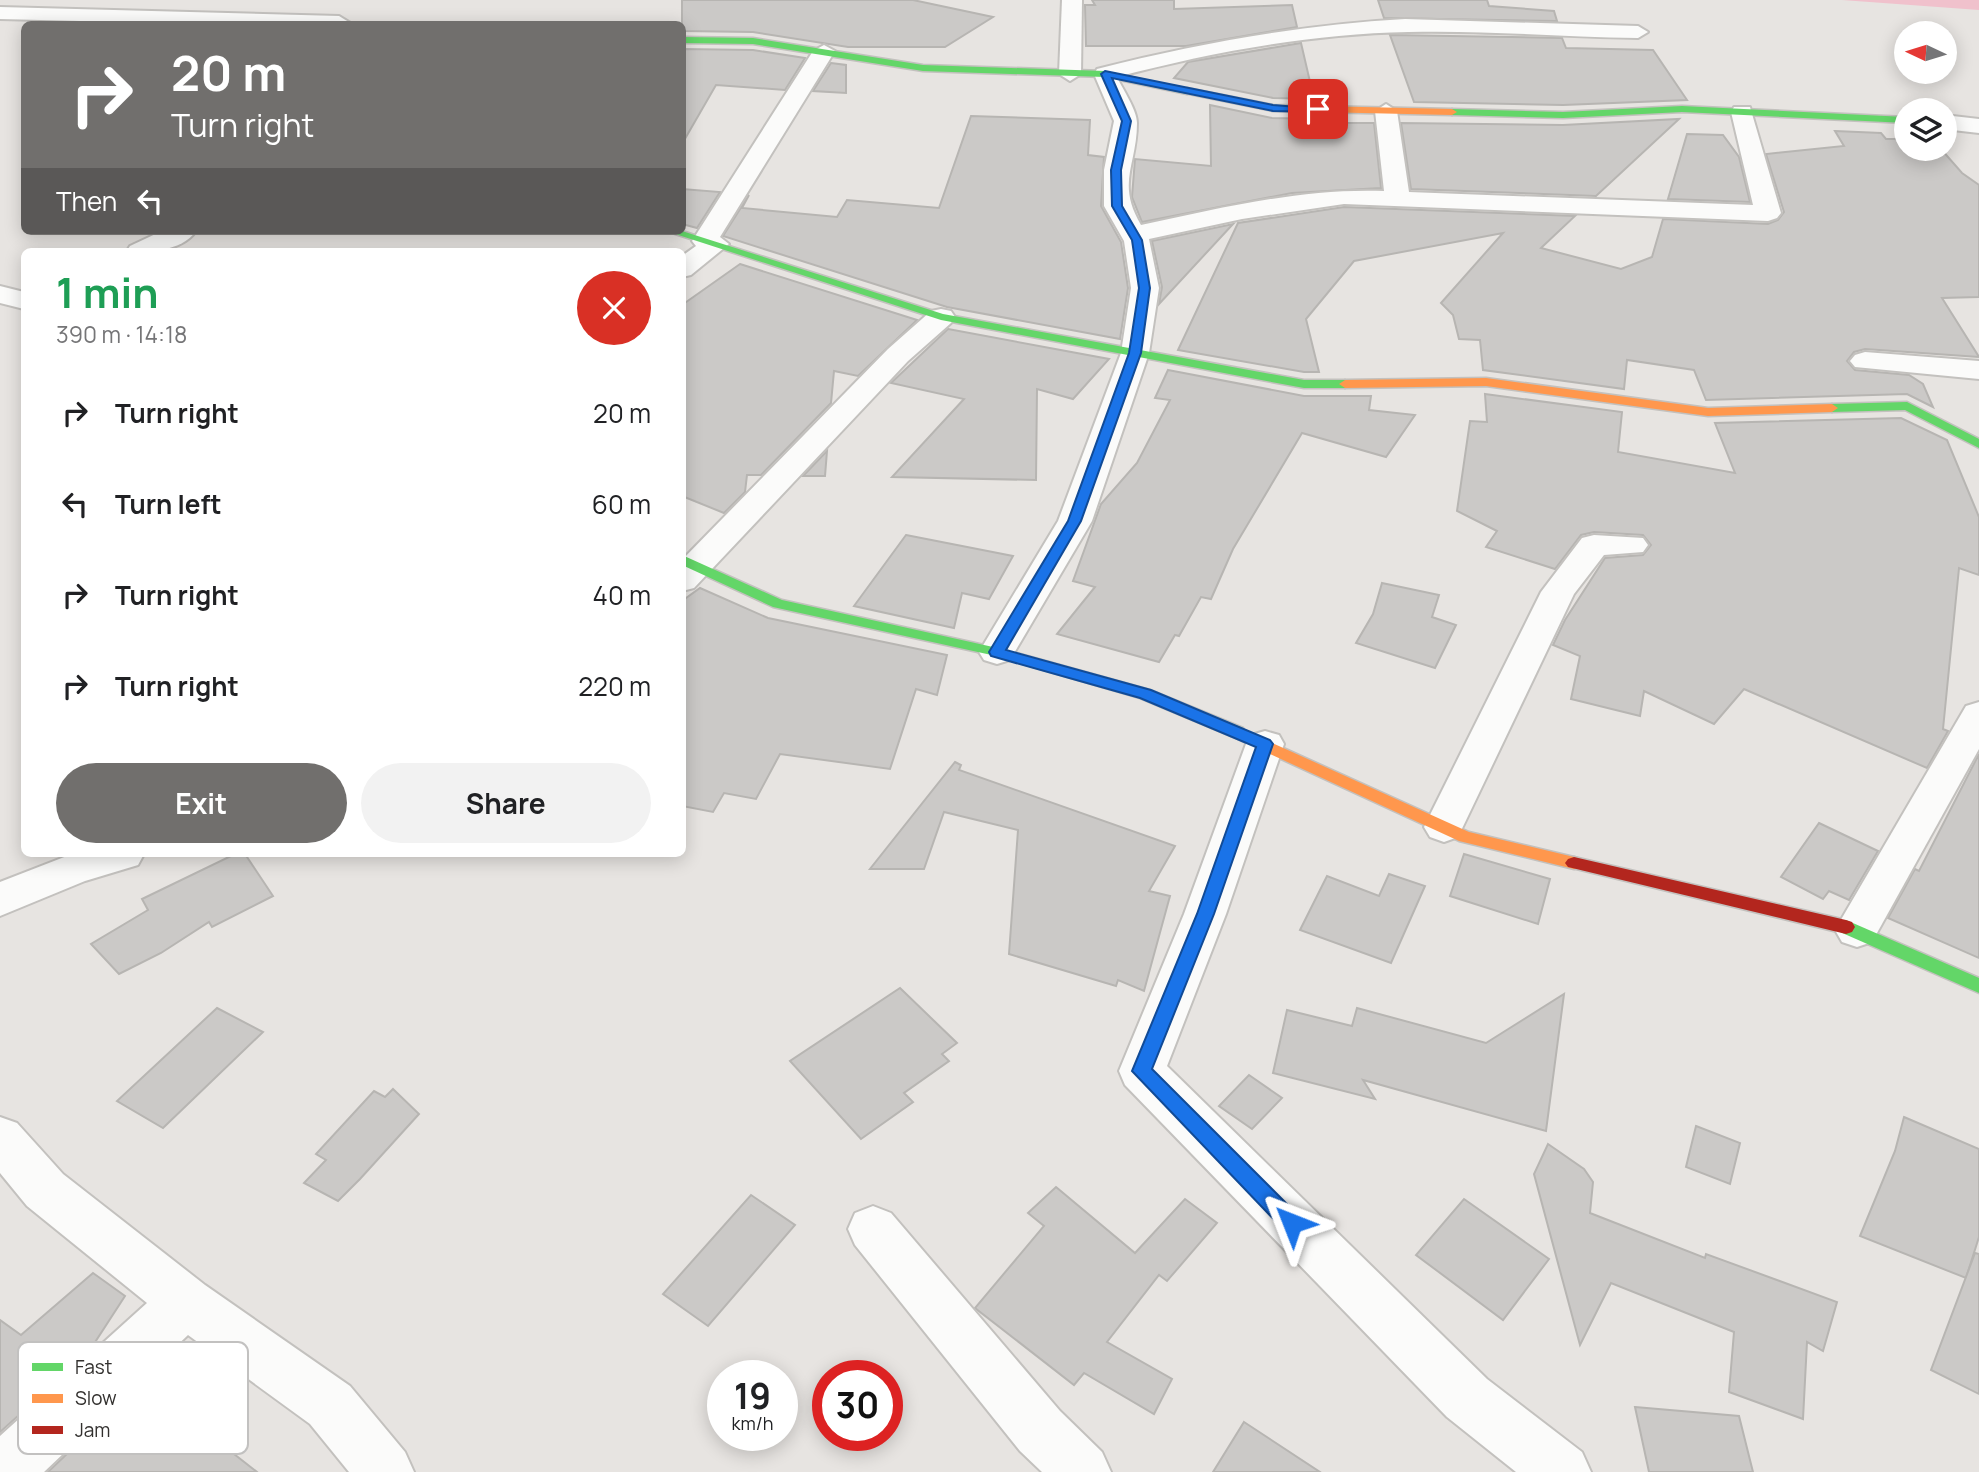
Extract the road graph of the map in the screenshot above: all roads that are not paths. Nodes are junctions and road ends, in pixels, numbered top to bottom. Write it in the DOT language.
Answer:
graph roads {
  1 [pos="1072,0"];
  2 [pos="0,13"];
  3 [pos="301,21"];
  4 [pos="1638,32"];
  5 [pos="686,40"];
  6 [pos="824,51"];
  7 [pos="1070,74"];
  8 [pos="1105,74"];
  9 [pos="1386,111"];
  10 [pos="1742,112"];
  11 [pos="1894,119"];
  12 [pos="1957,123"];
  13 [pos="1979,126"];
  14 [pos="1397,198"];
  15 [pos="175,235"];
  16 [pos="685,235"];
  17 [pos="1133,235"];
  18 [pos="710,242"];
  19 [pos="147,248"];
  20 [pos="686,265"];
  21 [pos="0,294"];
  22 [pos="21,300"];
  23 [pos="941,317"];
  24 [pos="1135,353"];
  25 [pos="1979,370"];
  26 [pos="1907,406"];
  27 [pos="1979,444"];
  28 [pos="1631,545"];
  29 [pos="687,569"];
  30 [pos="997,652"];
  31 [pos="1979,715"];
  32 [pos="1265,744"];
  33 [pos="1444,827"];
  34 [pos="113,857"];
  35 [pos="0,900"];
  36 [pos="1857,930"];
  37 [pos="1979,986"];
  38 [pos="0,1138"];
  39 [pos="873,1228"];
  40 [pos="186,1302"];
  41 [pos="143,1342"];
  42 [pos="242,1342"];
  43 [pos="248,1346"];
  44 [pos="21,1454"];
  45 [pos="2,1472"];
  46 [pos="385,1472"];
  47 [pos="1082,1472"];
  48 [pos="1562,1472"];
  1 -- 7 [label="street"];
  2 -- 3 [label="street"];
  4 -- 8 [label="street"];
  5 -- 6 [label="street"];
  6 -- 7 [label="street"];
  6 -- 18 [label="street"];
  7 -- 8 [label="street"];
  8 -- 9 [label="street"];
  8 -- 17 [label="street"];
  9 -- 10 [label="street"];
  9 -- 14 [label="street"];
  10 -- 11 [label="street"];
  10 -- 14 [label="street"];
  12 -- 13 [label="street"];
  14 -- 17 [label="street"];
  15 -- 19 [label="street"];
  16 -- 18 [label="street"];
  17 -- 24 [label="street"];
  18 -- 20 [label="street"];
  18 -- 23 [label="street"];
  21 -- 22 [label="street"];
  23 -- 24 [label="street"];
  23 -- 29 [label="street"];
  24 -- 26 [label="street"];
  24 -- 30 [label="street"];
  25 -- 26 [label="street"];
  26 -- 27 [label="street"];
  28 -- 33 [label="street"];
  29 -- 30 [label="street"];
  30 -- 32 [label="street"];
  31 -- 36 [label="street"];
  32 -- 33 [label="street"];
  32 -- 48 [label="street"];
  33 -- 36 [label="street"];
  34 -- 35 [label="street"];
  36 -- 37 [label="street"];
  38 -- 40 [label="street"];
  39 -- 47 [label="street"];
  40 -- 41 [label="street"];
  40 -- 42 [label="street"];
  43 -- 46 [label="street"];
  44 -- 45 [label="street"];
}
